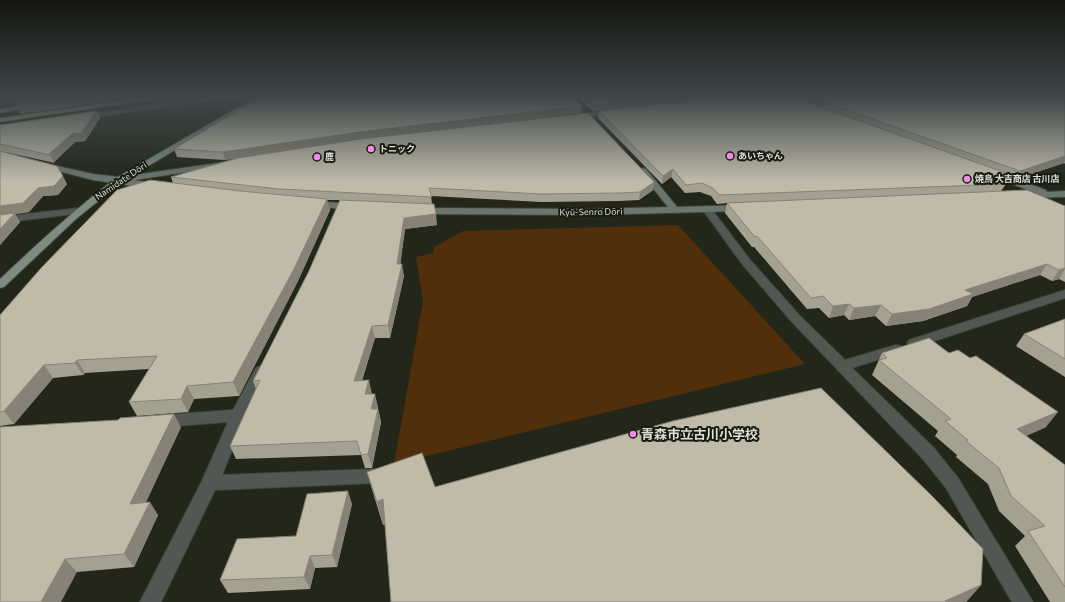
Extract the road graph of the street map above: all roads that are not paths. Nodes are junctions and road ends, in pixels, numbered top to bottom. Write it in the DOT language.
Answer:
graph roads {
  1 [pos="210,126"];
  2 [pos="31,161"];
  3 [pos="234,162"];
  4 [pos="638,165"];
  5 [pos="986,171"];
  6 [pos="119,180"];
  7 [pos="164,188"];
  8 [pos="1049,194"];
  9 [pos="1065,194"];
  10 [pos="1010,196"];
  11 [pos="1065,201"];
  12 [pos="301,203"];
  13 [pos="338,206"];
  14 [pos="753,207"];
  15 [pos="362,208"];
  16 [pos="707,209"];
  17 [pos="407,210"];
  18 [pos="675,210"];
  19 [pos="78,211"];
  20 [pos="0,220"];
  21 [pos="332,222"];
  22 [pos="0,285"];
  23 [pos="1065,294"];
  24 [pos="266,359"];
  25 [pos="843,366"];
  26 [pos="238,415"];
  27 [pos="151,422"];
  28 [pos="376,476"];
  29 [pos="210,483"];
  30 [pos="150,602"];
  31 [pos="1023,602"];
  1 -- 6 [label="main road, Namidate Dōri"];
  2 -- 6 [label="street"];
  3 -- 6 [label="street"];
  4 -- 18 [label="street"];
  5 -- 8 [label="street"];
  6 -- 7 [label="street"];
  6 -- 19 [label="main road, Namidate Dōri"];
  8 -- 9 [label="street"];
  8 -- 10 [label="street"];
  8 -- 11 [label="street"];
  12 -- 13 [label="street"];
  13 -- 15 [label="street"];
  13 -- 21 [label="street"];
  14 -- 16 [label="street, Kyū-Senro Dōri"];
  16 -- 18 [label="street, Kyū-Senro Dōri"];
  16 -- 25 [label="street"];
  17 -- 18 [label="street, Kyū-Senro Dōri"];
  19 -- 20 [label="street"];
  19 -- 22 [label="main road, Namidate Dōri"];
  23 -- 25 [label="street"];
  24 -- 26 [label="street"];
  25 -- 31 [label="street"];
  26 -- 27 [label="street"];
  26 -- 29 [label="street"];
  28 -- 29 [label="street"];
  29 -- 30 [label="street"];
}
